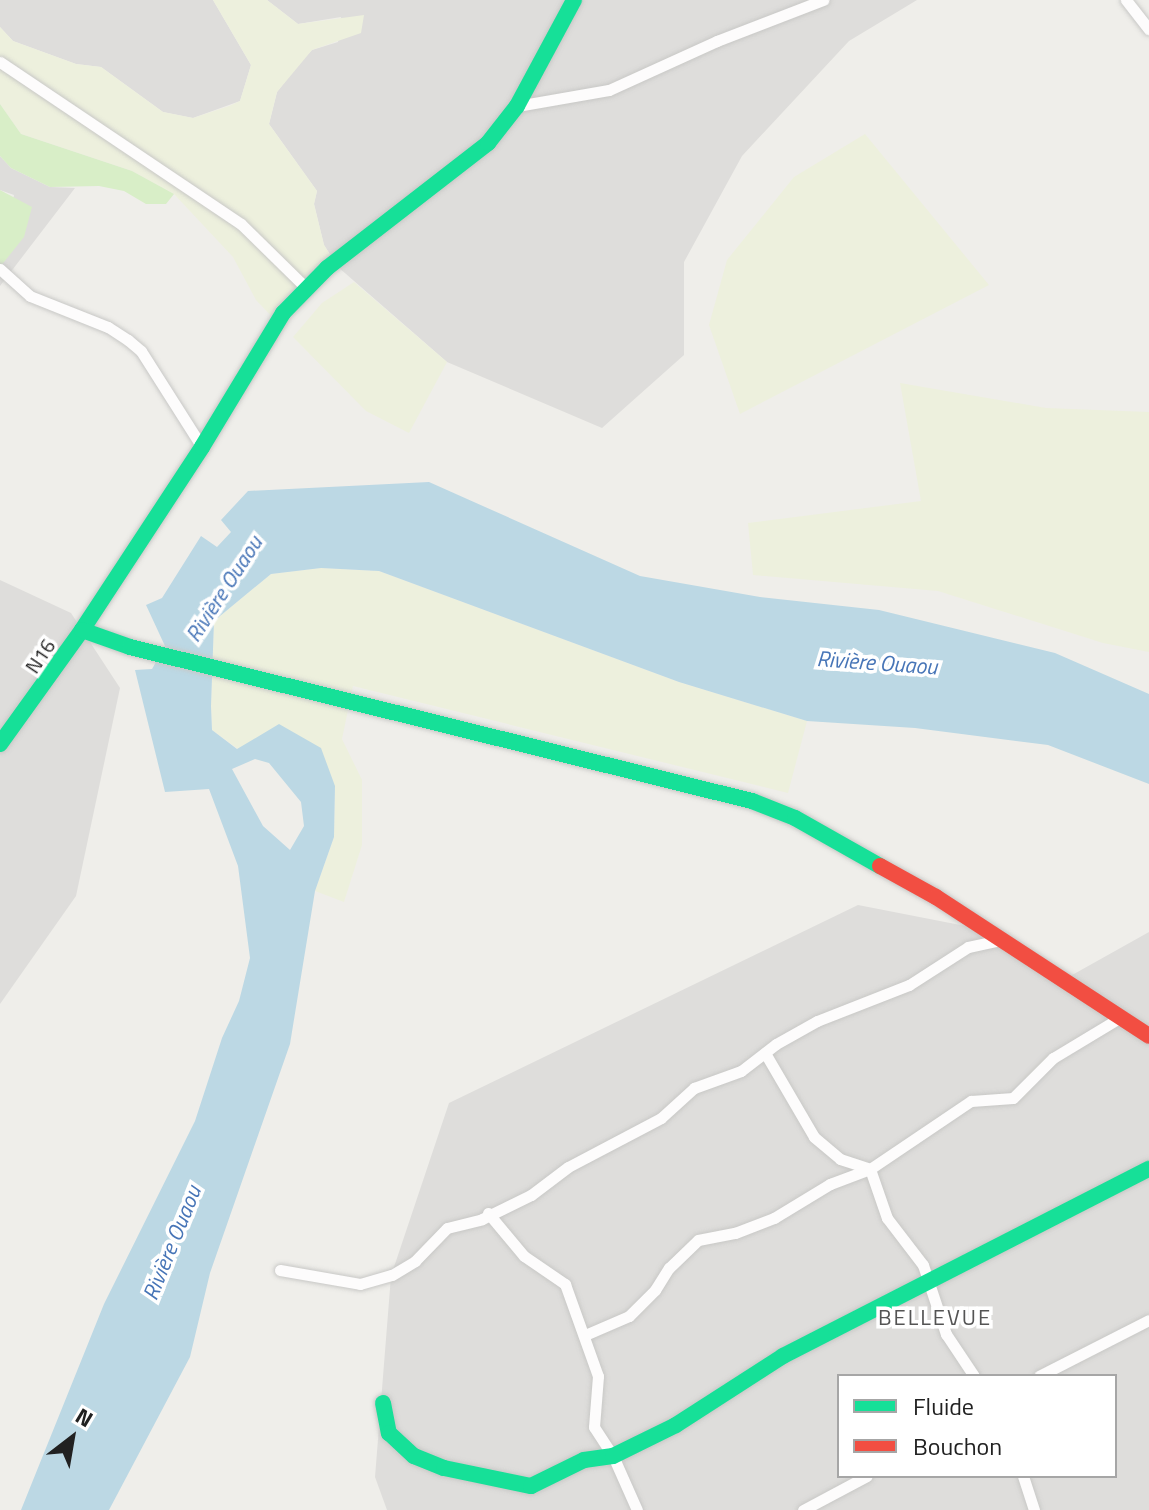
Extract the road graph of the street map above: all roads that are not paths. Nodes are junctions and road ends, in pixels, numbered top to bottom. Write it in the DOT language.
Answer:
graph roads {
  1 [pos="574,0"];
  2 [pos="823,0"];
  3 [pos="1126,0"];
  4 [pos="1149,29"];
  5 [pos="0,62"];
  6 [pos="517,106"];
  7 [pos="0,269"];
  8 [pos="305,287"];
  9 [pos="202,447"];
  10 [pos="82,630"];
  11 [pos="0,744"];
  12 [pos="1005,940"];
  13 [pos="1121,1017"];
  14 [pos="1149,1036"];
  15 [pos="765,1053"];
  16 [pos="870,1169"];
  17 [pos="1149,1169"];
  18 [pos="488,1213"];
  19 [pos="280,1270"];
  20 [pos="932,1283"];
  21 [pos="1149,1320"];
  22 [pos="585,1335"];
  23 [pos="973,1374"];
  24 [pos="1043,1374"];
  25 [pos="383,1403"];
  26 [pos="613,1456"];
  27 [pos="863,1478"];
  28 [pos="1024,1478"];
  29 [pos="637,1510"];
  30 [pos="803,1510"];
  31 [pos="1034,1510"];
  1 -- 6 [label="main road"];
  2 -- 6 [label="street"];
  3 -- 4 [label="street"];
  5 -- 8 [label="street"];
  6 -- 8 [label="main road"];
  7 -- 9 [label="street"];
  8 -- 9 [label="main road"];
  9 -- 10 [label="main road"];
  10 -- 11 [label="main road, N16 / N16"];
  10 -- 12 [label="main road, N16 / N16"];
  12 -- 13 [label="main road, N16"];
  12 -- 15 [label="street"];
  13 -- 14 [label="main road, N16"];
  13 -- 16 [label="street"];
  15 -- 16 [label="street"];
  15 -- 18 [label="street"];
  16 -- 20 [label="street"];
  16 -- 22 [label="street"];
  17 -- 20 [label="main road"];
  18 -- 19 [label="street"];
  18 -- 22 [label="street"];
  20 -- 23 [label="street"];
  20 -- 26 [label="main road"];
  21 -- 24 [label="street"];
  22 -- 26 [label="street"];
  25 -- 26 [label="main road"];
  26 -- 29 [label="street"];
  27 -- 30 [label="street"];
  28 -- 31 [label="street"];
}
